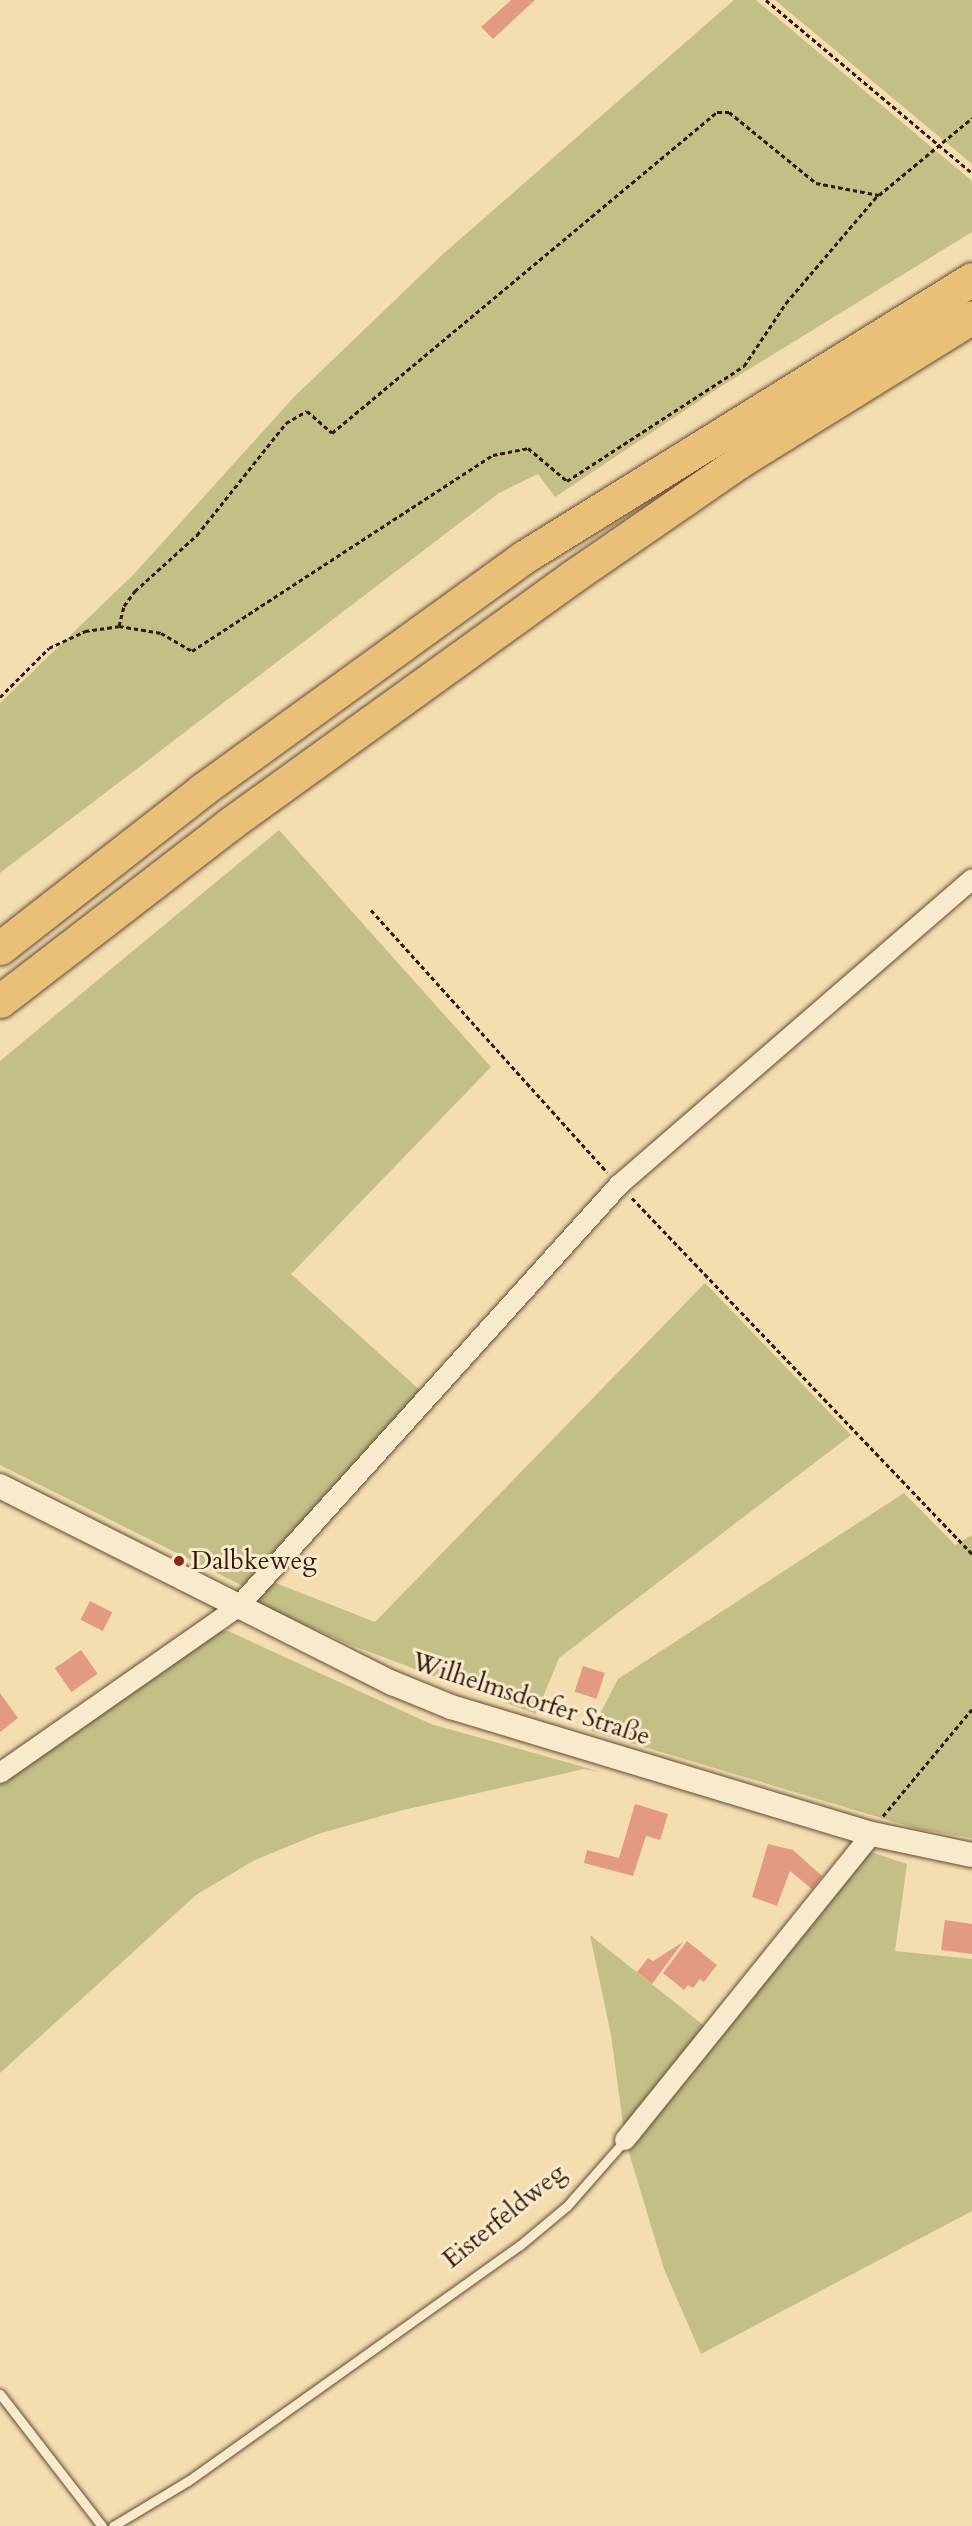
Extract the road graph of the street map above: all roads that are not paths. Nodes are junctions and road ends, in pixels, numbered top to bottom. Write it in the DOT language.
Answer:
graph roads {
  1 [pos="972,279"];
  2 [pos="972,317"];
  3 [pos="972,879"];
  4 [pos="0,948"];
  5 [pos="0,1001"];
  6 [pos="0,1486"];
  7 [pos="238,1607"];
  8 [pos="0,1773"];
  9 [pos="872,1834"];
  10 [pos="972,1855"];
  11 [pos="625,2140"];
  12 [pos="0,2394"];
  13 [pos="102,2526"];
  14 [pos="113,2526"];
  1 -- 4 [label="highway"];
  2 -- 5 [label="highway"];
  3 -- 7 [label="street"];
  6 -- 7 [label="street, Wilhelmsdorfer Straße"];
  7 -- 8 [label="street"];
  7 -- 9 [label="street, Wilhelmsdorfer Straße"];
  9 -- 10 [label="street, Wilhelmsdorfer Straße"];
  9 -- 11 [label="street, Eisterfeldweg"];
  11 -- 14 [label="lane, Eisterfeldweg"];
  12 -- 13 [label="lane"];
}
